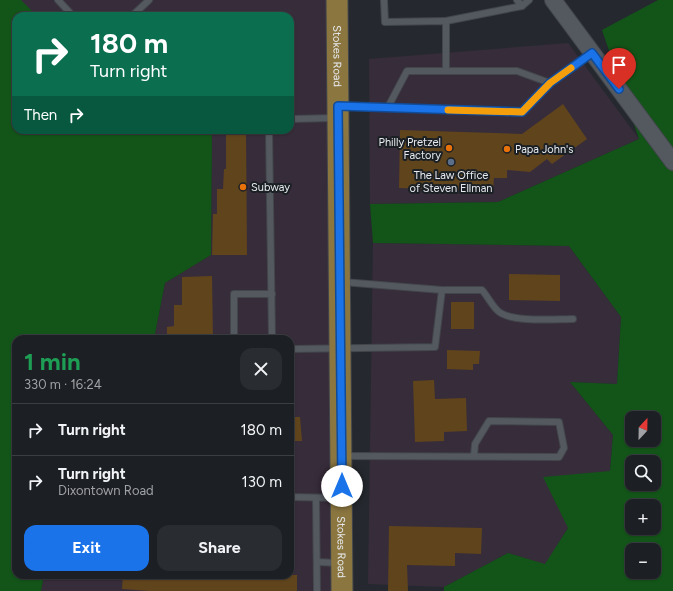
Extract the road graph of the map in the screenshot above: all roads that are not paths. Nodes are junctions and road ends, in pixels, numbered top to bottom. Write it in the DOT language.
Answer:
graph roads {
  1 [pos="58,0"];
  2 [pos="149,0"];
  3 [pos="337,0"];
  4 [pos="384,0"];
  5 [pos="518,0"];
  6 [pos="529,0"];
  7 [pos="553,0"];
  8 [pos="522,6"];
  9 [pos="69,12"];
  10 [pos="136,12"];
  11 [pos="446,21"];
  12 [pos="592,53"];
  13 [pos="446,71"];
  14 [pos="550,83"];
  15 [pos="388,107"];
  16 [pos="338,112"];
  17 [pos="294,118"];
  18 [pos="269,134"];
  19 [pos="673,162"];
  20 [pos="340,281"];
  21 [pos="442,290"];
  22 [pos="272,294"];
  23 [pos="573,319"];
  24 [pos="234,335"];
  25 [pos="272,335"];
  26 [pos="294,349"];
  27 [pos="340,349"];
  28 [pos="341,456"];
  29 [pos="474,456"];
  30 [pos="294,497"];
  31 [pos="316,498"];
  32 [pos="342,498"];
  33 [pos="317,562"];
  34 [pos="342,563"];
  35 [pos="318,591"];
  36 [pos="342,591"];
  1 -- 9 [label="lane"];
  2 -- 10 [label="lane"];
  3 -- 16 [label="main road, Stokes Road"];
  4 -- 11 [label="lane"];
  5 -- 8 [label="lane"];
  6 -- 8 [label="lane"];
  7 -- 12 [label="street"];
  8 -- 11 [label="lane"];
  11 -- 13 [label="lane"];
  12 -- 14 [label="lane"];
  12 -- 19 [label="street"];
  13 -- 14 [label="lane"];
  13 -- 15 [label="lane"];
  14 -- 15 [label="lane"];
  15 -- 16 [label="lane"];
  16 -- 17 [label="lane"];
  16 -- 20 [label="main road, Stokes Road"];
  18 -- 22 [label="lane"];
  20 -- 21 [label="lane"];
  20 -- 27 [label="main road, Stokes Road"];
  21 -- 23 [label="lane"];
  21 -- 27 [label="lane"];
  22 -- 24 [label="lane"];
  22 -- 25 [label="lane"];
  26 -- 27 [label="lane"];
  27 -- 28 [label="main road, Stokes Road"];
  28 -- 29 [label="lane"];
  28 -- 32 [label="main road, Stokes Road"];
  29 -- 29 [label="lane"];
  30 -- 31 [label="lane"];
  31 -- 32 [label="lane"];
  31 -- 33 [label="lane"];
  32 -- 34 [label="main road, Stokes Road"];
  33 -- 34 [label="lane"];
  33 -- 35 [label="lane"];
  34 -- 36 [label="main road, Stokes Road"];
}
